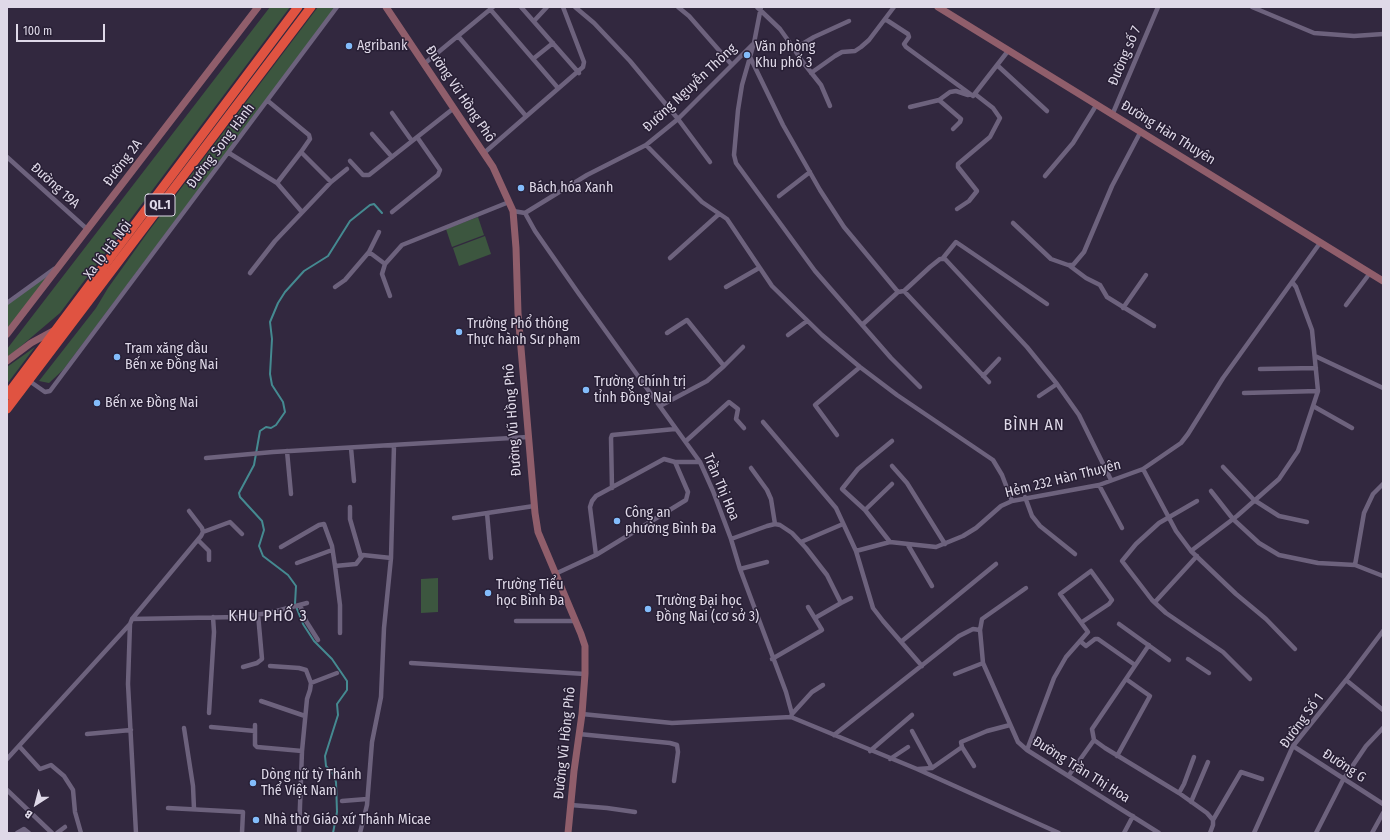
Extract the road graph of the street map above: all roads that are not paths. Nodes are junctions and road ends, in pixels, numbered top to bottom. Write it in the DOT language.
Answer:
graph roads {
  1 [pos="258,7"];
  2 [pos="298,7"];
  3 [pos="311,7"];
  4 [pos="337,7"];
  5 [pos="386,7"];
  6 [pos="521,7"];
  7 [pos="547,7"];
  8 [pos="562,7"];
  9 [pos="575,7"];
  10 [pos="678,7"];
  11 [pos="894,7"];
  12 [pos="938,7"];
  13 [pos="1158,7"];
  14 [pos="1252,7"];
  15 [pos="491,8"];
  16 [pos="760,8"];
  17 [pos="885,19"];
  18 [pos="534,21"];
  19 [pos="849,21"];
  20 [pos="1383,34"];
  21 [pos="458,36"];
  22 [pos="553,43"];
  23 [pos="754,43"];
  24 [pos="794,49"];
  25 [pos="1008,51"];
  26 [pos="750,57"];
  27 [pos="533,59"];
  28 [pos="424,64"];
  29 [pos="732,65"];
  30 [pos="997,65"];
  31 [pos="579,72"];
  32 [pos="811,73"];
  33 [pos="558,88"];
  34 [pos="973,94"];
  35 [pos="939,100"];
  36 [pos="268,101"];
  37 [pos="1097,104"];
  38 [pos="830,106"];
  39 [pos="910,107"];
  40 [pos="454,108"];
  41 [pos="1047,111"];
  42 [pos="392,113"];
  43 [pos="1113,113"];
  44 [pos="526,116"];
  45 [pos="678,119"];
  46 [pos="953,129"];
  47 [pos="1141,131"];
  48 [pos="372,134"];
  49 [pos="417,137"];
  50 [pos="412,141"];
  51 [pos="646,145"];
  52 [pos="229,152"];
  53 [pos="301,152"];
  54 [pos="484,153"];
  55 [pos="7,157"];
  56 [pos="392,157"];
  57 [pos="350,161"];
  58 [pos="710,162"];
  59 [pos="347,169"];
  60 [pos="810,172"];
  61 [pos="1045,176"];
  62 [pos="331,182"];
  63 [pos="277,183"];
  64 [pos="779,196"];
  65 [pos="509,202"];
  66 [pos="957,209"];
  67 [pos="513,211"];
  68 [pos="302,212"];
  69 [pos="392,212"];
  70 [pos="524,213"];
  71 [pos="719,214"];
  72 [pos="1013,223"];
  73 [pos="88,230"];
  74 [pos="379,232"];
  75 [pos="1320,243"];
  76 [pos="369,252"];
  77 [pos="670,258"];
  78 [pos="943,258"];
  79 [pos="60,264"];
  80 [pos="385,264"];
  81 [pos="1070,266"];
  82 [pos="760,268"];
  83 [pos="250,273"];
  84 [pos="1370,274"];
  85 [pos="1146,275"];
  86 [pos="1383,281"];
  87 [pos="1292,282"];
  88 [pos="335,287"];
  89 [pos="726,287"];
  90 [pos="904,291"];
  91 [pos="898,292"];
  92 [pos="390,296"];
  93 [pos="7,303"];
  94 [pos="1047,304"];
  95 [pos="1346,305"];
  96 [pos="1123,308"];
  97 [pos="807,321"];
  98 [pos="862,325"];
  99 [pos="1154,326"];
  100 [pos="53,332"];
  101 [pos="667,333"];
  102 [pos="7,334"];
  103 [pos="788,335"];
  104 [pos="743,347"];
  105 [pos="1315,356"];
  106 [pos="999,359"];
  107 [pos="7,361"];
  108 [pos="724,366"];
  109 [pos="860,367"];
  110 [pos="1316,368"];
  111 [pos="1260,369"];
  112 [pos="984,376"];
  113 [pos="28,380"];
  114 [pos="989,382"];
  115 [pos="1057,384"];
  116 [pos="920,387"];
  117 [pos="1383,388"];
  118 [pos="1318,391"];
  119 [pos="1244,393"];
  120 [pos="7,395"];
  121 [pos="1039,396"];
  122 [pos="660,406"];
  123 [pos="1313,406"];
  124 [pos="9,407"];
  125 [pos="7,418"];
  126 [pos="763,422"];
  127 [pos="744,428"];
  128 [pos="1352,428"];
  129 [pos="675,429"];
  130 [pos="837,435"];
  131 [pos="528,438"];
  132 [pos="686,441"];
  133 [pos="892,441"];
  134 [pos="394,445"];
  135 [pos="352,448"];
  136 [pos="288,451"];
  137 [pos="206,458"];
  138 [pos="675,462"];
  139 [pos="700,462"];
  140 [pos="892,466"];
  141 [pos="1223,467"];
  142 [pos="751,468"];
  143 [pos="1143,469"];
  144 [pos="1111,480"];
  145 [pos="354,481"];
  146 [pos="892,484"];
  147 [pos="1383,484"];
  148 [pos="1099,485"];
  149 [pos="612,488"];
  150 [pos="1211,490"];
  151 [pos="290,494"];
  152 [pos="1025,497"];
  153 [pos="1197,500"];
  154 [pos="1254,500"];
  155 [pos="1012,501"];
  156 [pos="534,506"];
  157 [pos="350,507"];
  158 [pos="865,510"];
  159 [pos="189,511"];
  160 [pos="487,513"];
  161 [pos="1169,516"];
  162 [pos="454,518"];
  163 [pos="1233,519"];
  164 [pos="1307,522"];
  165 [pos="775,524"];
  166 [pos="843,524"];
  167 [pos="1122,528"];
  168 [pos="203,532"];
  169 [pos="242,534"];
  170 [pos="731,539"];
  171 [pos="198,540"];
  172 [pos="801,542"];
  173 [pos="890,542"];
  174 [pos="945,544"];
  175 [pos="908,545"];
  176 [pos="281,547"];
  177 [pos="332,550"];
  178 [pos="856,551"];
  179 [pos="1191,551"];
  180 [pos="1075,554"];
  181 [pos="596,555"];
  182 [pos="1197,556"];
  183 [pos="361,557"];
  184 [pos="391,558"];
  185 [pos="491,558"];
  186 [pos="210,560"];
  187 [pos="767,562"];
  188 [pos="297,564"];
  189 [pos="996,564"];
  190 [pos="1355,565"];
  191 [pos="335,566"];
  192 [pos="740,570"];
  193 [pos="555,574"];
  194 [pos="1383,576"];
  195 [pos="932,586"];
  196 [pos="1026,588"];
  197 [pos="851,598"];
  198 [pos="1155,602"];
  199 [pos="307,603"];
  200 [pos="841,603"];
  201 [pos="300,605"];
  202 [pos="808,607"];
  203 [pos="258,614"];
  204 [pos="213,617"];
  205 [pos="815,618"];
  206 [pos="516,621"];
  207 [pos="575,621"];
  208 [pos="131,622"];
  209 [pos="1082,622"];
  210 [pos="1119,624"];
  211 [pos="980,630"];
  212 [pos="1383,631"];
  213 [pos="340,633"];
  214 [pos="318,640"];
  215 [pos="1080,641"];
  216 [pos="902,642"];
  217 [pos="1149,646"];
  218 [pos="1295,649"];
  219 [pos="772,659"];
  220 [pos="1188,659"];
  221 [pos="1169,660"];
  222 [pos="411,663"];
  223 [pos="983,663"];
  224 [pos="270,666"];
  225 [pos="922,666"];
  226 [pos="1135,666"];
  227 [pos="243,667"];
  228 [pos="337,673"];
  229 [pos="1209,673"];
  230 [pos="585,674"];
  231 [pos="955,674"];
  232 [pos="1126,679"];
  233 [pos="1250,679"];
  234 [pos="1346,680"];
  235 [pos="311,683"];
  236 [pos="823,685"];
  237 [pos="261,701"];
  238 [pos="1383,710"];
  239 [pos="209,713"];
  240 [pos="582,714"];
  241 [pos="912,715"];
  242 [pos="305,716"];
  243 [pos="792,716"];
  244 [pos="1010,725"];
  245 [pos="211,727"];
  246 [pos="184,728"];
  247 [pos="1383,728"];
  248 [pos="131,730"];
  249 [pos="912,731"];
  250 [pos="87,734"];
  251 [pos="579,734"];
  252 [pos="834,735"];
  253 [pos="1094,740"];
  254 [pos="19,746"];
  255 [pos="1293,746"];
  256 [pos="908,747"];
  257 [pos="962,747"];
  258 [pos="1026,750"];
  259 [pos="302,751"];
  260 [pos="870,751"];
  261 [pos="1117,756"];
  262 [pos="1194,757"];
  263 [pos="7,759"];
  264 [pos="890,760"];
  265 [pos="1208,762"];
  266 [pos="974,766"];
  267 [pos="932,768"];
  268 [pos="918,769"];
  269 [pos="1069,776"];
  270 [pos="1262,779"];
  271 [pos="1343,780"];
  272 [pos="674,781"];
  273 [pos="7,790"];
  274 [pos="1179,793"];
  275 [pos="367,799"];
  276 [pos="342,801"];
  277 [pos="1191,802"];
  278 [pos="1383,804"];
  279 [pos="571,806"];
  280 [pos="168,808"];
  281 [pos="194,809"];
  282 [pos="635,812"];
  283 [pos="1383,813"];
  284 [pos="1133,816"];
  285 [pos="1212,820"];
  286 [pos="65,827"];
  287 [pos="17,833"];
  288 [pos="29,833"];
  289 [pos="52,833"];
  290 [pos="56,833"];
  291 [pos="81,833"];
  292 [pos="136,833"];
  293 [pos="242,833"];
  294 [pos="299,833"];
  295 [pos="360,833"];
  296 [pos="568,833"];
  297 [pos="1059,833"];
  298 [pos="1124,833"];
  299 [pos="1159,833"];
  300 [pos="1210,833"];
  301 [pos="1254,833"];
  302 [pos="1316,833"];
  303 [pos="1372,833"];
  1 -- 73 [label="street, Đường 2A"];
  2 -- 100 [label="highway, Xa lộ Hà Nội / QL.1"];
  3 -- 113 [label="highway, Xa lộ Hà Nội / QL.1"];
  4 -- 36 [label="street, Đường Song Hành"];
  5 -- 28 [label="street, Đường Vũ Hồng Phô"];
  6 -- 18 [label="street"];
  7 -- 18 [label="street"];
  8 -- 31 [label="street"];
  9 -- 45 [label="street"];
  10 -- 29 [label="street"];
  11 -- 17 [label="street"];
  12 -- 25 [label="street, Đường Hàn Thuyên"];
  13 -- 43 [label="street, Đường số 7"];
  14 -- 20 [label="street"];
  15 -- 21 [label="street"];
  15 -- 27 [label="street"];
  16 -- 23 [label="street, Đường Nguyễn Thông"];
  16 -- 24 [label="street"];
  17 -- 32 [label="street"];
  17 -- 34 [label="street"];
  18 -- 22 [label="street"];
  19 -- 24 [label="street"];
  21 -- 28 [label="street"];
  21 -- 44 [label="street"];
  22 -- 27 [label="street"];
  22 -- 31 [label="street"];
  23 -- 26 [label="street"];
  23 -- 29 [label="street, Đường Nguyễn Thông"];
  24 -- 32 [label="street"];
  25 -- 30 [label="street"];
  25 -- 37 [label="street, Đường Hàn Thuyên"];
  26 -- 60 [label="street"];
  26 -- 98 [label="street"];
  27 -- 33 [label="street"];
  28 -- 40 [label="street, Đường Vũ Hồng Phô"];
  29 -- 45 [label="street, Đường Nguyễn Thông"];
  30 -- 34 [label="street"];
  30 -- 41 [label="street"];
  31 -- 33 [label="street"];
  32 -- 38 [label="street"];
  33 -- 44 [label="street"];
  34 -- 35 [label="street"];
  34 -- 66 [label="street"];
  35 -- 39 [label="street"];
  35 -- 46 [label="street"];
  36 -- 52 [label="street, Đường Song Hành"];
  36 -- 53 [label="street"];
  37 -- 43 [label="street, Đường Hàn Thuyên"];
  37 -- 61 [label="street"];
  40 -- 49 [label="street"];
  40 -- 54 [label="street, Đường Vũ Hồng Phô"];
  42 -- 50 [label="street"];
  43 -- 47 [label="street, Đường Hàn Thuyên"];
  44 -- 54 [label="street"];
  45 -- 51 [label="street, Đường Nguyễn Thông"];
  45 -- 58 [label="street"];
  47 -- 75 [label="street, Đường Hàn Thuyên"];
  47 -- 81 [label="street"];
  48 -- 56 [label="street"];
  49 -- 50 [label="street"];
  49 -- 69 [label="street"];
  50 -- 56 [label="street"];
  51 -- 70 [label="street, Đường Nguyễn Thông"];
  51 -- 71 [label="street"];
  52 -- 63 [label="street"];
  52 -- 113 [label="street, Đường Song Hành"];
  53 -- 62 [label="street"];
  53 -- 63 [label="street"];
  54 -- 65 [label="street, Đường Vũ Hồng Phô"];
  55 -- 73 [label="street, Đường 19A"];
  56 -- 57 [label="street"];
  59 -- 62 [label="street"];
  60 -- 64 [label="street"];
  60 -- 91 [label="street"];
  62 -- 68 [label="street"];
  63 -- 68 [label="street"];
  65 -- 67 [label="street, Đường Vũ Hồng Phô"];
  65 -- 80 [label="street"];
  67 -- 70 [label="street"];
  67 -- 131 [label="street, Đường Vũ Hồng Phô"];
  68 -- 83 [label="street"];
  70 -- 122 [label="street, Trần Thị Hoa"];
  71 -- 77 [label="street"];
  71 -- 82 [label="street"];
  72 -- 81 [label="street"];
  73 -- 79 [label="street, Đường 2A"];
  74 -- 76 [label="street"];
  75 -- 84 [label="street, Đường Hàn Thuyên"];
  75 -- 87 [label="street, Hẻm 232 Hàn Thuyên"];
  76 -- 80 [label="street"];
  76 -- 88 [label="street"];
  78 -- 90 [label="street"];
  78 -- 94 [label="street"];
  78 -- 115 [label="street"];
  79 -- 93 [label="street"];
  79 -- 102 [label="street, Đường 2A"];
  80 -- 92 [label="street"];
  81 -- 96 [label="street"];
  82 -- 89 [label="street"];
  82 -- 97 [label="street"];
  84 -- 86 [label="street, Đường Hàn Thuyên"];
  84 -- 95 [label="street"];
  85 -- 96 [label="street"];
  87 -- 105 [label="street"];
  87 -- 143 [label="street, Hẻm 232 Hàn Thuyên"];
  90 -- 91 [label="street"];
  90 -- 112 [label="street"];
  91 -- 98 [label="street"];
  96 -- 99 [label="street"];
  97 -- 103 [label="street"];
  97 -- 109 [label="street"];
  98 -- 116 [label="street"];
  100 -- 107 [label="street"];
  100 -- 120 [label="highway, Xa lộ Hà Nội / QL.1"];
  101 -- 108 [label="street"];
  104 -- 108 [label="street"];
  105 -- 110 [label="street"];
  105 -- 117 [label="street"];
  106 -- 112 [label="street"];
  108 -- 122 [label="street"];
  109 -- 130 [label="street"];
  109 -- 155 [label="street"];
  110 -- 111 [label="street"];
  110 -- 118 [label="street"];
  112 -- 114 [label="street"];
  113 -- 124 [label="highway, Xa lộ Hà Nội / QL.1"];
  115 -- 121 [label="street"];
  115 -- 144 [label="street"];
  118 -- 119 [label="street"];
  118 -- 123 [label="street"];
  122 -- 129 [label="street, Trần Thị Hoa"];
  123 -- 128 [label="street"];
  123 -- 154 [label="street"];
  124 -- 125 [label="highway, Xa lộ Hà Nội / QL.1"];
  126 -- 166 [label="street"];
  127 -- 132 [label="street"];
  129 -- 132 [label="street, Trần Thị Hoa"];
  129 -- 149 [label="street"];
  131 -- 134 [label="street"];
  131 -- 156 [label="street, Đường Vũ Hồng Phô"];
  132 -- 139 [label="street, Trần Thị Hoa"];
  133 -- 158 [label="street"];
  134 -- 135 [label="street"];
  134 -- 184 [label="street"];
  135 -- 136 [label="street"];
  135 -- 145 [label="street"];
  136 -- 137 [label="street"];
  136 -- 151 [label="street"];
  138 -- 139 [label="street"];
  138 -- 149 [label="street"];
  138 -- 181 [label="street"];
  139 -- 170 [label="street, Trần Thị Hoa"];
  140 -- 174 [label="street"];
  141 -- 154 [label="street"];
  142 -- 165 [label="street"];
  143 -- 144 [label="street, Hẻm 232 Hàn Thuyên"];
  143 -- 161 [label="street"];
  144 -- 148 [label="street, Hẻm 232 Hàn Thuyên"];
  146 -- 158 [label="street"];
  147 -- 190 [label="street"];
  148 -- 152 [label="street, Hẻm 232 Hàn Thuyên"];
  148 -- 167 [label="street"];
  149 -- 181 [label="street"];
  150 -- 163 [label="street"];
  152 -- 155 [label="street, Hẻm 232 Hàn Thuyên"];
  152 -- 180 [label="street"];
  153 -- 161 [label="street"];
  154 -- 163 [label="street"];
  154 -- 164 [label="street"];
  155 -- 174 [label="street, Hẻm 232 Hàn Thuyên"];
  156 -- 160 [label="street"];
  156 -- 193 [label="street, Đường Vũ Hồng Phô"];
  157 -- 183 [label="street"];
  158 -- 173 [label="street"];
  159 -- 168 [label="street"];
  160 -- 162 [label="street"];
  160 -- 185 [label="street"];
  161 -- 179 [label="street"];
  161 -- 198 [label="street"];
  163 -- 179 [label="street"];
  163 -- 190 [label="street"];
  165 -- 170 [label="street"];
  165 -- 172 [label="street"];
  166 -- 172 [label="street"];
  166 -- 178 [label="street"];
  168 -- 169 [label="street"];
  168 -- 171 [label="street"];
  170 -- 192 [label="street, Trần Thị Hoa"];
  171 -- 186 [label="street"];
  171 -- 208 [label="street"];
  172 -- 200 [label="street"];
  173 -- 175 [label="street, Hẻm 232 Hàn Thuyên"];
  173 -- 178 [label="street, Hẻm 232 Hàn Thuyên"];
  174 -- 175 [label="street, Hẻm 232 Hàn Thuyên"];
  175 -- 195 [label="street"];
  176 -- 177 [label="street"];
  177 -- 188 [label="street"];
  177 -- 191 [label="street"];
  178 -- 216 [label="street"];
  179 -- 182 [label="street"];
  181 -- 193 [label="street"];
  182 -- 198 [label="street"];
  182 -- 218 [label="street"];
  183 -- 184 [label="street"];
  183 -- 191 [label="street"];
  184 -- 275 [label="street"];
  187 -- 192 [label="street"];
  189 -- 216 [label="street"];
  190 -- 194 [label="street"];
  191 -- 213 [label="street"];
  192 -- 219 [label="street, Trần Thị Hoa"];
  193 -- 207 [label="street, Đường Vũ Hồng Phô"];
  196 -- 211 [label="street"];
  197 -- 200 [label="street"];
  198 -- 233 [label="street"];
  199 -- 201 [label="street"];
  200 -- 205 [label="street"];
  201 -- 203 [label="street"];
  201 -- 214 [label="street"];
  202 -- 205 [label="street"];
  203 -- 204 [label="street"];
  203 -- 227 [label="street"];
  204 -- 208 [label="street"];
  204 -- 239 [label="street"];
  205 -- 219 [label="street"];
  206 -- 207 [label="street"];
  207 -- 230 [label="street, Đường Vũ Hồng Phô"];
  208 -- 248 [label="street"];
  208 -- 254 [label="street"];
  209 -- 209 [label="street"];
  209 -- 215 [label="street"];
  210 -- 217 [label="street"];
  211 -- 223 [label="street, Đường Trần Thị Hoa"];
  211 -- 225 [label="street"];
  212 -- 234 [label="street, Đường Số 1"];
  215 -- 226 [label="street"];
  215 -- 258 [label="street"];
  216 -- 225 [label="street"];
  217 -- 221 [label="street"];
  217 -- 226 [label="street"];
  219 -- 243 [label="street, Trần Thị Hoa"];
  220 -- 229 [label="street"];
  222 -- 230 [label="street"];
  223 -- 231 [label="street"];
  223 -- 244 [label="street, Đường Trần Thị Hoa"];
  224 -- 235 [label="street"];
  225 -- 252 [label="street"];
  226 -- 232 [label="street"];
  228 -- 235 [label="street"];
  230 -- 240 [label="street, Đường Vũ Hồng Phô"];
  232 -- 253 [label="street"];
  232 -- 261 [label="street"];
  234 -- 238 [label="street"];
  234 -- 255 [label="street, Đường Số 1"];
  235 -- 242 [label="street"];
  236 -- 243 [label="street"];
  237 -- 242 [label="street"];
  240 -- 243 [label="street"];
  240 -- 251 [label="street, Đường Vũ Hồng Phô"];
  241 -- 260 [label="street"];
  242 -- 259 [label="street"];
  243 -- 252 [label="street"];
  244 -- 257 [label="street"];
  244 -- 258 [label="street, Đường Trần Thị Hoa"];
  245 -- 259 [label="street"];
  246 -- 281 [label="street"];
  247 -- 271 [label="street"];
  248 -- 250 [label="street"];
  248 -- 292 [label="street"];
  249 -- 267 [label="street"];
  251 -- 272 [label="street"];
  251 -- 279 [label="street, Đường Vũ Hồng Phô"];
  252 -- 260 [label="street"];
  253 -- 261 [label="street"];
  253 -- 269 [label="street"];
  254 -- 263 [label="street"];
  254 -- 291 [label="street"];
  255 -- 271 [label="street, Đường G"];
  255 -- 301 [label="street, Đường Số 1"];
  256 -- 264 [label="street"];
  257 -- 266 [label="street"];
  257 -- 267 [label="street"];
  258 -- 269 [label="street, Đường Trần Thị Hoa"];
  259 -- 294 [label="street"];
  260 -- 264 [label="street"];
  261 -- 274 [label="street"];
  262 -- 274 [label="street"];
  264 -- 268 [label="street"];
  265 -- 277 [label="street"];
  267 -- 268 [label="street"];
  268 -- 297 [label="street"];
  269 -- 284 [label="street, Đường Trần Thị Hoa"];
  270 -- 285 [label="street"];
  271 -- 278 [label="street, Đường G"];
  271 -- 302 [label="street"];
  273 -- 289 [label="street"];
  274 -- 277 [label="street"];
  275 -- 276 [label="street"];
  275 -- 295 [label="street"];
  277 -- 285 [label="street"];
  279 -- 282 [label="street"];
  279 -- 296 [label="street, Đường Vũ Hồng Phô"];
  280 -- 281 [label="street"];
  281 -- 293 [label="street"];
  283 -- 303 [label="street"];
  284 -- 298 [label="street"];
  284 -- 299 [label="street, Đường Trần Thị Hoa"];
  285 -- 300 [label="street"];
  286 -- 290 [label="street"];
  287 -- 288 [label="street"];
}
